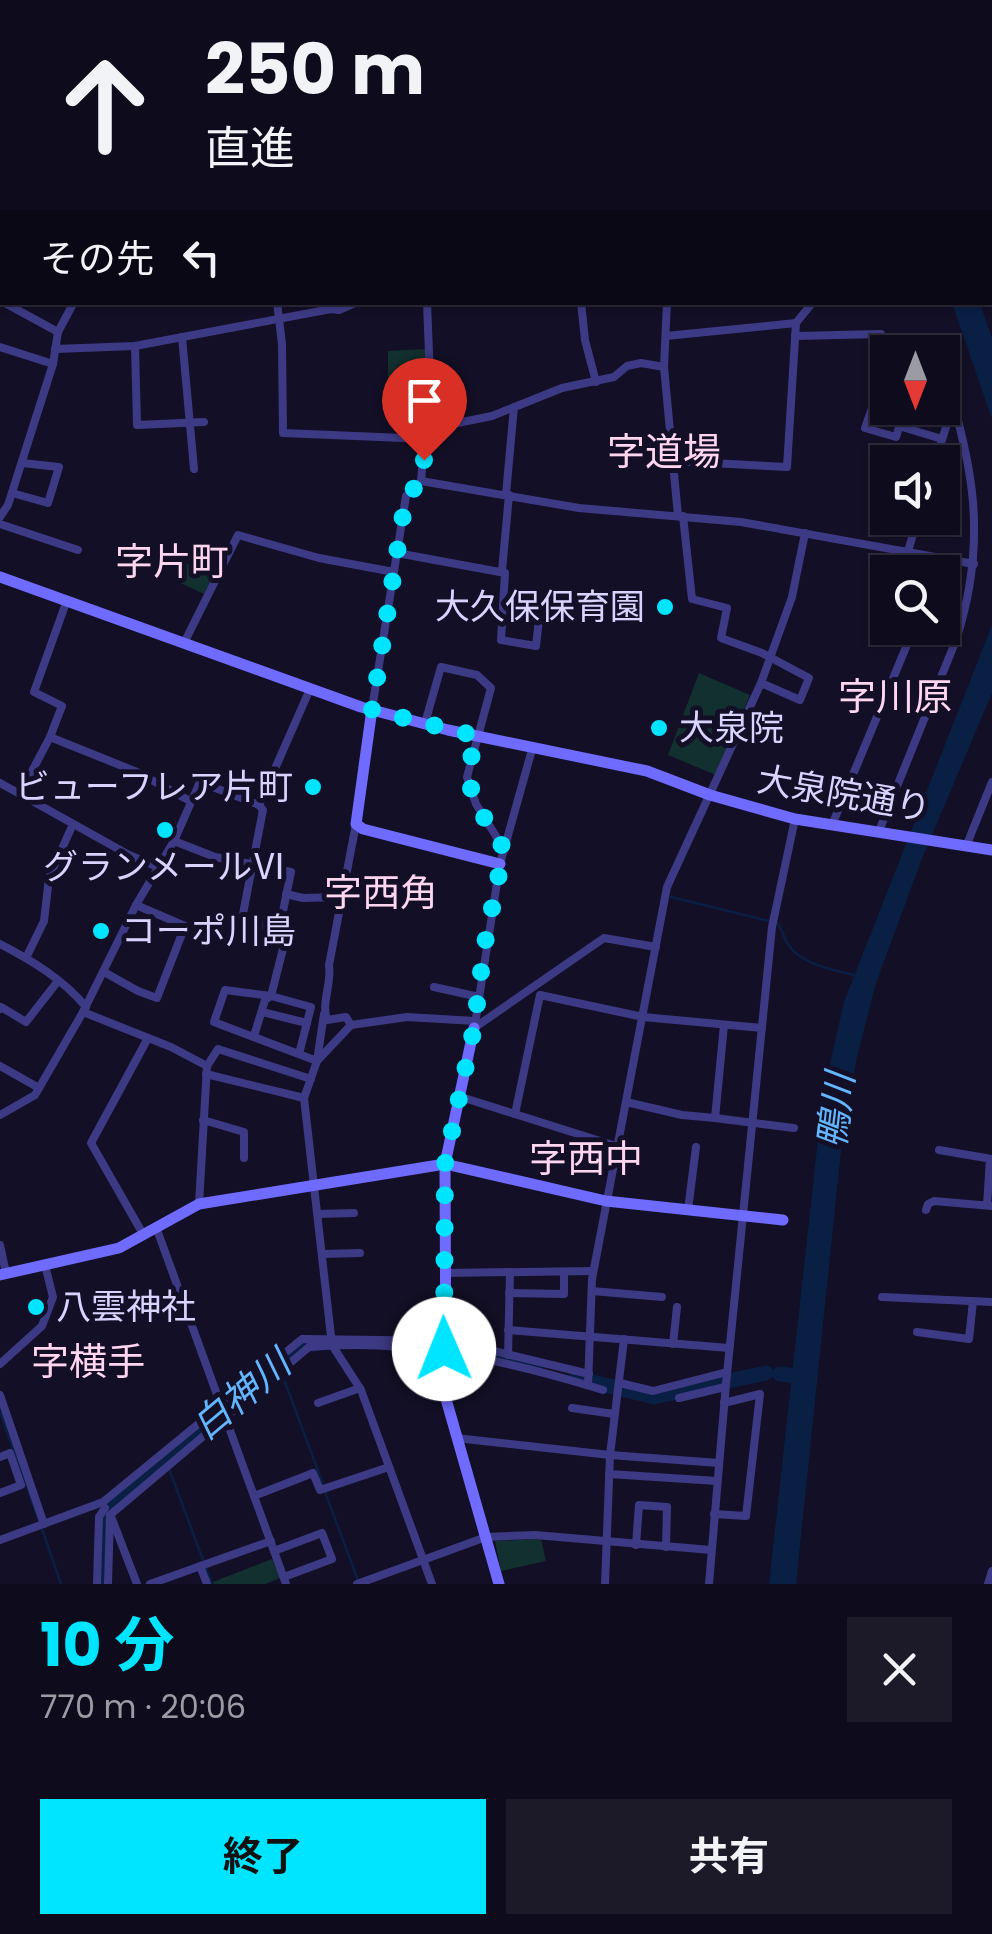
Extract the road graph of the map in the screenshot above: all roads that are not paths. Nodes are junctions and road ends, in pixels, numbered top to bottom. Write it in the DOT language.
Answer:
graph roads {
  1 [pos="11,305"];
  2 [pos="72,305"];
  3 [pos="278,305"];
  4 [pos="427,305"];
  5 [pos="581,305"];
  6 [pos="668,305"];
  7 [pos="811,305"];
  8 [pos="330,306"];
  9 [pos="280,320"];
  10 [pos="796,324"];
  11 [pos="58,332"];
  12 [pos="880,335"];
  13 [pos="666,336"];
  14 [pos="795,336"];
  15 [pos="182,338"];
  16 [pos="134,346"];
  17 [pos="0,347"];
  18 [pos="55,349"];
  19 [pos="52,364"];
  20 [pos="664,366"];
  21 [pos="596,382"];
  22 [pos="514,408"];
  23 [pos="870,414"];
  24 [pos="190,422"];
  25 [pos="204,422"];
  26 [pos="947,425"];
  27 [pos="960,425"];
  28 [pos="899,426"];
  29 [pos="427,434"];
  30 [pos="942,439"];
  31 [pos="940,445"];
  32 [pos="672,461"];
  33 [pos="22,463"];
  34 [pos="194,469"];
  35 [pos="422,481"];
  36 [pos="12,493"];
  37 [pos="508,494"];
  38 [pos="680,516"];
  39 [pos="0,520"];
  40 [pos="805,533"];
  41 [pos="913,535"];
  42 [pos="78,550"];
  43 [pos="908,551"];
  44 [pos="397,553"];
  45 [pos="928,555"];
  46 [pos="960,561"];
  47 [pos="974,564"];
  48 [pos="502,571"];
  49 [pos="394,572"];
  50 [pos="0,577"];
  51 [pos="67,600"];
  52 [pos="504,613"];
  53 [pos="184,644"];
  54 [pos="907,645"];
  55 [pos="769,659"];
  56 [pos="761,683"];
  57 [pos="310,689"];
  58 [pos="372,710"];
  59 [pos="424,723"];
  60 [pos="477,736"];
  61 [pos="50,737"];
  62 [pos="534,746"];
  63 [pos="992,782"];
  64 [pos="0,783"];
  65 [pos="20,794"];
  66 [pos="710,795"];
  67 [pos="190,801"];
  68 [pos="260,805"];
  69 [pos="795,820"];
  70 [pos="73,824"];
  71 [pos="356,824"];
  72 [pos="832,825"];
  73 [pos="884,832"];
  74 [pos="174,842"];
  75 [pos="961,843"];
  76 [pos="504,849"];
  77 [pos="992,850"];
  78 [pos="500,864"];
  79 [pos="252,865"];
  80 [pos="158,867"];
  81 [pos="286,894"];
  82 [pos="342,898"];
  83 [pos="136,905"];
  84 [pos="287,932"];
  85 [pos="0,944"];
  86 [pos="656,948"];
  87 [pos="26,958"];
  88 [pos="104,972"];
  89 [pos="58,981"];
  90 [pos="434,987"];
  91 [pos="271,996"];
  92 [pos="478,997"];
  93 [pos="0,1009"];
  94 [pos="84,1009"];
  95 [pos="262,1012"];
  96 [pos="324,1014"];
  97 [pos="643,1016"];
  98 [pos="307,1023"];
  99 [pos="475,1024"];
  100 [pos="724,1024"];
  101 [pos="351,1025"];
  102 [pos="762,1028"];
  103 [pos="254,1036"];
  104 [pos="148,1038"];
  105 [pos="300,1054"];
  106 [pos="317,1062"];
  107 [pos="0,1066"];
  108 [pos="206,1070"];
  109 [pos="311,1079"];
  110 [pos="39,1088"];
  111 [pos="458,1096"];
  112 [pos="304,1098"];
  113 [pos="626,1102"];
  114 [pos="515,1114"];
  115 [pos="0,1115"];
  116 [pos="715,1118"];
  117 [pos="202,1120"];
  118 [pos="752,1122"];
  119 [pos="794,1128"];
  120 [pos="616,1146"];
  121 [pos="696,1148"];
  122 [pos="939,1150"];
  123 [pos="244,1158"];
  124 [pos="991,1159"];
  125 [pos="445,1164"];
  126 [pos="315,1186"];
  127 [pos="606,1201"];
  128 [pos="199,1204"];
  129 [pos="989,1206"];
  130 [pos="688,1210"];
  131 [pos="926,1210"];
  132 [pos="354,1213"];
  133 [pos="318,1214"];
  134 [pos="742,1215"];
  135 [pos="784,1220"];
  136 [pos="156,1228"];
  137 [pos="143,1234"];
  138 [pos="0,1245"];
  139 [pos="360,1253"];
  140 [pos="322,1254"];
  141 [pos="45,1264"];
  142 [pos="594,1271"];
  143 [pos="510,1272"];
  144 [pos="564,1272"];
  145 [pos="3,1274"];
  146 [pos="444,1274"];
  147 [pos="592,1291"];
  148 [pos="509,1293"];
  149 [pos="882,1296"];
  150 [pos="662,1297"];
  151 [pos="973,1301"];
  152 [pos="992,1302"];
  153 [pos="678,1307"];
  154 [pos="508,1330"];
  155 [pos="917,1332"];
  156 [pos="592,1336"];
  157 [pos="624,1339"];
  158 [pos="332,1342"];
  159 [pos="673,1344"];
  160 [pos="444,1346"];
  161 [pos="729,1348"];
  162 [pos="508,1355"];
  163 [pos="0,1364"];
  164 [pos="589,1380"];
  165 [pos="726,1380"];
  166 [pos="619,1387"];
  167 [pos="360,1388"];
  168 [pos="604,1390"];
  169 [pos="0,1394"];
  170 [pos="679,1398"];
  171 [pos="318,1403"];
  172 [pos="724,1403"];
  173 [pos="221,1405"];
  174 [pos="572,1408"];
  175 [pos="614,1414"];
  176 [pos="226,1417"];
  177 [pos="456,1438"];
  178 [pos="0,1456"];
  179 [pos="610,1456"];
  180 [pos="719,1464"];
  181 [pos="389,1467"];
  182 [pos="609,1474"];
  183 [pos="718,1480"];
  184 [pos="0,1492"];
  185 [pos="254,1496"];
  186 [pos="106,1509"];
  187 [pos="714,1514"];
  188 [pos="44,1524"];
  189 [pos="486,1538"];
  190 [pos="0,1540"];
  191 [pos="606,1543"];
  192 [pos="636,1545"];
  193 [pos="272,1546"];
  194 [pos="666,1547"];
  195 [pos="711,1550"];
  196 [pos="423,1559"];
  197 [pos="200,1566"];
  198 [pos="992,1571"];
  199 [pos="285,1581"];
  200 [pos="98,1583"];
  201 [pos="136,1584"];
  202 [pos="150,1584"];
  203 [pos="206,1584"];
  204 [pos="356,1584"];
  205 [pos="432,1584"];
  206 [pos="499,1584"];
  207 [pos="604,1584"];
  208 [pos="709,1584"];
  209 [pos="988,1584"];
  1 -- 11 [label="street"];
  2 -- 11 [label="street"];
  3 -- 9 [label="street"];
  4 -- 29 [label="street"];
  5 -- 21 [label="street"];
  6 -- 13 [label="street"];
  7 -- 10 [label="street"];
  8 -- 9 [label="street"];
  9 -- 15 [label="street"];
  9 -- 29 [label="street"];
  10 -- 13 [label="street"];
  10 -- 14 [label="street"];
  11 -- 18 [label="street"];
  12 -- 14 [label="street"];
  13 -- 20 [label="street"];
  14 -- 32 [label="street"];
  15 -- 16 [label="street"];
  15 -- 24 [label="street"];
  16 -- 18 [label="street"];
  16 -- 24 [label="street"];
  17 -- 19 [label="street"];
  18 -- 19 [label="street"];
  19 -- 33 [label="street"];
  20 -- 21 [label="street"];
  20 -- 32 [label="street"];
  21 -- 22 [label="street"];
  22 -- 29 [label="street"];
  22 -- 37 [label="street"];
  23 -- 28 [label="street"];
  24 -- 25 [label="street"];
  24 -- 34 [label="street"];
  26 -- 30 [label="street"];
  27 -- 47 [label="street"];
  28 -- 30 [label="street"];
  29 -- 35 [label="street"];
  30 -- 31 [label="street"];
  32 -- 38 [label="street"];
  33 -- 36 [label="street"];
  33 -- 36 [label="street"];
  35 -- 37 [label="street"];
  35 -- 44 [label="street"];
  36 -- 39 [label="street"];
  37 -- 38 [label="street"];
  37 -- 48 [label="street"];
  38 -- 40 [label="street"];
  38 -- 55 [label="street"];
  39 -- 42 [label="street"];
  40 -- 43 [label="street"];
  40 -- 55 [label="street"];
  41 -- 43 [label="street"];
  43 -- 45 [label="street"];
  44 -- 48 [label="street"];
  44 -- 49 [label="street"];
  46 -- 47 [label="street"];
  47 -- 73 [label="street"];
  48 -- 52 [label="street"];
  49 -- 53 [label="street"];
  49 -- 58 [label="street"];
  50 -- 51 [label="street, 大泉院通り"];
  51 -- 53 [label="street, 大泉院通り"];
  51 -- 61 [label="street"];
  52 -- 52 [label="street"];
  53 -- 57 [label="street, 大泉院通り"];
  54 -- 72 [label="street"];
  55 -- 56 [label="street"];
  55 -- 56 [label="street"];
  56 -- 66 [label="street"];
  57 -- 58 [label="street, 大泉院通り"];
  57 -- 68 [label="street"];
  58 -- 59 [label="street, 大泉院通り"];
  58 -- 71 [label="street"];
  59 -- 60 [label="street, 大泉院通り"];
  59 -- 60 [label="street"];
  60 -- 62 [label="street, 大泉院通り"];
  60 -- 76 [label="street"];
  61 -- 65 [label="street"];
  61 -- 67 [label="street"];
  62 -- 66 [label="street, 大泉院通り"];
  62 -- 76 [label="street"];
  63 -- 75 [label="street"];
  64 -- 65 [label="street"];
  65 -- 70 [label="street"];
  66 -- 69 [label="street, 大泉院通り"];
  66 -- 86 [label="street"];
  67 -- 68 [label="street"];
  67 -- 74 [label="street"];
  68 -- 79 [label="street"];
  69 -- 72 [label="street, 大泉院通り"];
  69 -- 102 [label="street"];
  70 -- 80 [label="street"];
  70 -- 87 [label="street"];
  71 -- 78 [label="street"];
  71 -- 82 [label="street"];
  72 -- 73 [label="street, 大泉院通り"];
  73 -- 75 [label="street, 大泉院通り"];
  74 -- 79 [label="street"];
  74 -- 80 [label="street"];
  75 -- 77 [label="street, 大泉院通り"];
  76 -- 78 [label="street"];
  78 -- 92 [label="street"];
  79 -- 81 [label="street"];
  79 -- 84 [label="street"];
  80 -- 83 [label="street"];
  81 -- 82 [label="street"];
  81 -- 84 [label="street"];
  82 -- 96 [label="street"];
  83 -- 88 [label="street"];
  83 -- 88 [label="street"];
  84 -- 91 [label="street"];
  85 -- 87 [label="street"];
  86 -- 97 [label="street"];
  86 -- 99 [label="street"];
  87 -- 89 [label="street"];
  88 -- 94 [label="street"];
  89 -- 93 [label="street"];
  89 -- 94 [label="street"];
  90 -- 92 [label="street"];
  91 -- 95 [label="street"];
  91 -- 98 [label="street"];
  91 -- 103 [label="street"];
  92 -- 99 [label="street"];
  94 -- 104 [label="street"];
  94 -- 110 [label="street"];
  95 -- 98 [label="street"];
  95 -- 103 [label="street"];
  96 -- 101 [label="street"];
  96 -- 106 [label="street"];
  97 -- 100 [label="street"];
  97 -- 113 [label="street"];
  97 -- 114 [label="street"];
  98 -- 105 [label="street"];
  99 -- 101 [label="street"];
  99 -- 111 [label="street"];
  100 -- 102 [label="street"];
  100 -- 116 [label="street"];
  101 -- 106 [label="street"];
  102 -- 118 [label="street"];
  103 -- 105 [label="street"];
  104 -- 108 [label="street"];
  104 -- 137 [label="street"];
  105 -- 106 [label="street"];
  106 -- 109 [label="street"];
  107 -- 110 [label="street"];
  108 -- 109 [label="street"];
  108 -- 112 [label="street"];
  108 -- 117 [label="street"];
  109 -- 112 [label="street"];
  110 -- 115 [label="street"];
  111 -- 114 [label="street"];
  111 -- 125 [label="street"];
  112 -- 126 [label="street"];
  113 -- 116 [label="street"];
  113 -- 120 [label="street"];
  114 -- 120 [label="street"];
  116 -- 118 [label="street"];
  117 -- 123 [label="street"];
  117 -- 128 [label="street"];
  118 -- 119 [label="street"];
  118 -- 134 [label="street"];
  120 -- 127 [label="street"];
  121 -- 130 [label="street"];
  122 -- 124 [label="street"];
  124 -- 129 [label="street"];
  125 -- 126 [label="street"];
  125 -- 127 [label="street"];
  125 -- 146 [label="street"];
  126 -- 128 [label="street"];
  126 -- 133 [label="street"];
  127 -- 130 [label="street"];
  127 -- 142 [label="street"];
  128 -- 136 [label="street"];
  129 -- 131 [label="street"];
  130 -- 134 [label="street"];
  132 -- 133 [label="street"];
  133 -- 140 [label="street"];
  134 -- 135 [label="street"];
  134 -- 161 [label="street"];
  136 -- 137 [label="street"];
  136 -- 173 [label="street"];
  137 -- 141 [label="street"];
  138 -- 145 [label="street"];
  139 -- 140 [label="street"];
  140 -- 158 [label="street"];
  141 -- 145 [label="street"];
  141 -- 163 [label="street"];
  142 -- 144 [label="street"];
  142 -- 147 [label="street"];
  143 -- 144 [label="street"];
  143 -- 146 [label="street"];
  143 -- 148 [label="street"];
  144 -- 148 [label="street"];
  146 -- 160 [label="street"];
  147 -- 150 [label="street"];
  147 -- 156 [label="street"];
  148 -- 154 [label="street"];
  149 -- 151 [label="street"];
  151 -- 152 [label="street"];
  151 -- 155 [label="street"];
  153 -- 159 [label="street"];
  154 -- 156 [label="street"];
  154 -- 162 [label="street"];
  156 -- 157 [label="street"];
  156 -- 164 [label="street"];
  157 -- 159 [label="street"];
  157 -- 166 [label="street"];
  158 -- 160 [label="street"];
  158 -- 167 [label="street"];
  158 -- 173 [label="street"];
  158 -- 176 [label="street"];
  159 -- 161 [label="street"];
  160 -- 162 [label="street"];
  160 -- 164 [label="street"];
  160 -- 177 [label="street"];
  161 -- 165 [label="street"];
  162 -- 164 [label="street"];
  164 -- 168 [label="street"];
  165 -- 166 [label="street"];
  165 -- 170 [label="street"];
  165 -- 172 [label="street"];
  166 -- 175 [label="street"];
  167 -- 171 [label="street"];
  167 -- 181 [label="street"];
  169 -- 188 [label="street"];
  172 -- 180 [label="street"];
  172 -- 187 [label="street"];
  173 -- 176 [label="street"];
  173 -- 186 [label="street"];
  174 -- 175 [label="street"];
  175 -- 179 [label="street"];
  176 -- 185 [label="street"];
  176 -- 186 [label="street"];
  177 -- 179 [label="street"];
  177 -- 189 [label="street"];
  178 -- 184 [label="street"];
  179 -- 180 [label="street"];
  179 -- 182 [label="street"];
  180 -- 183 [label="street"];
  181 -- 185 [label="street"];
  181 -- 196 [label="street"];
  182 -- 183 [label="street"];
  182 -- 191 [label="street"];
  183 -- 187 [label="street"];
  185 -- 193 [label="street"];
  186 -- 188 [label="street"];
  186 -- 200 [label="street"];
  186 -- 201 [label="street"];
  187 -- 195 [label="street"];
  188 -- 190 [label="street"];
  189 -- 191 [label="street"];
  189 -- 196 [label="street"];
  189 -- 206 [label="street"];
  191 -- 192 [label="street"];
  191 -- 207 [label="street"];
  192 -- 194 [label="street"];
  192 -- 194 [label="street"];
  193 -- 197 [label="street"];
  193 -- 199 [label="street"];
  193 -- 199 [label="street"];
  194 -- 195 [label="street"];
  195 -- 208 [label="street"];
  196 -- 204 [label="street"];
  196 -- 205 [label="street"];
  197 -- 202 [label="street"];
  197 -- 203 [label="street"];
  198 -- 209 [label="street"];
}
